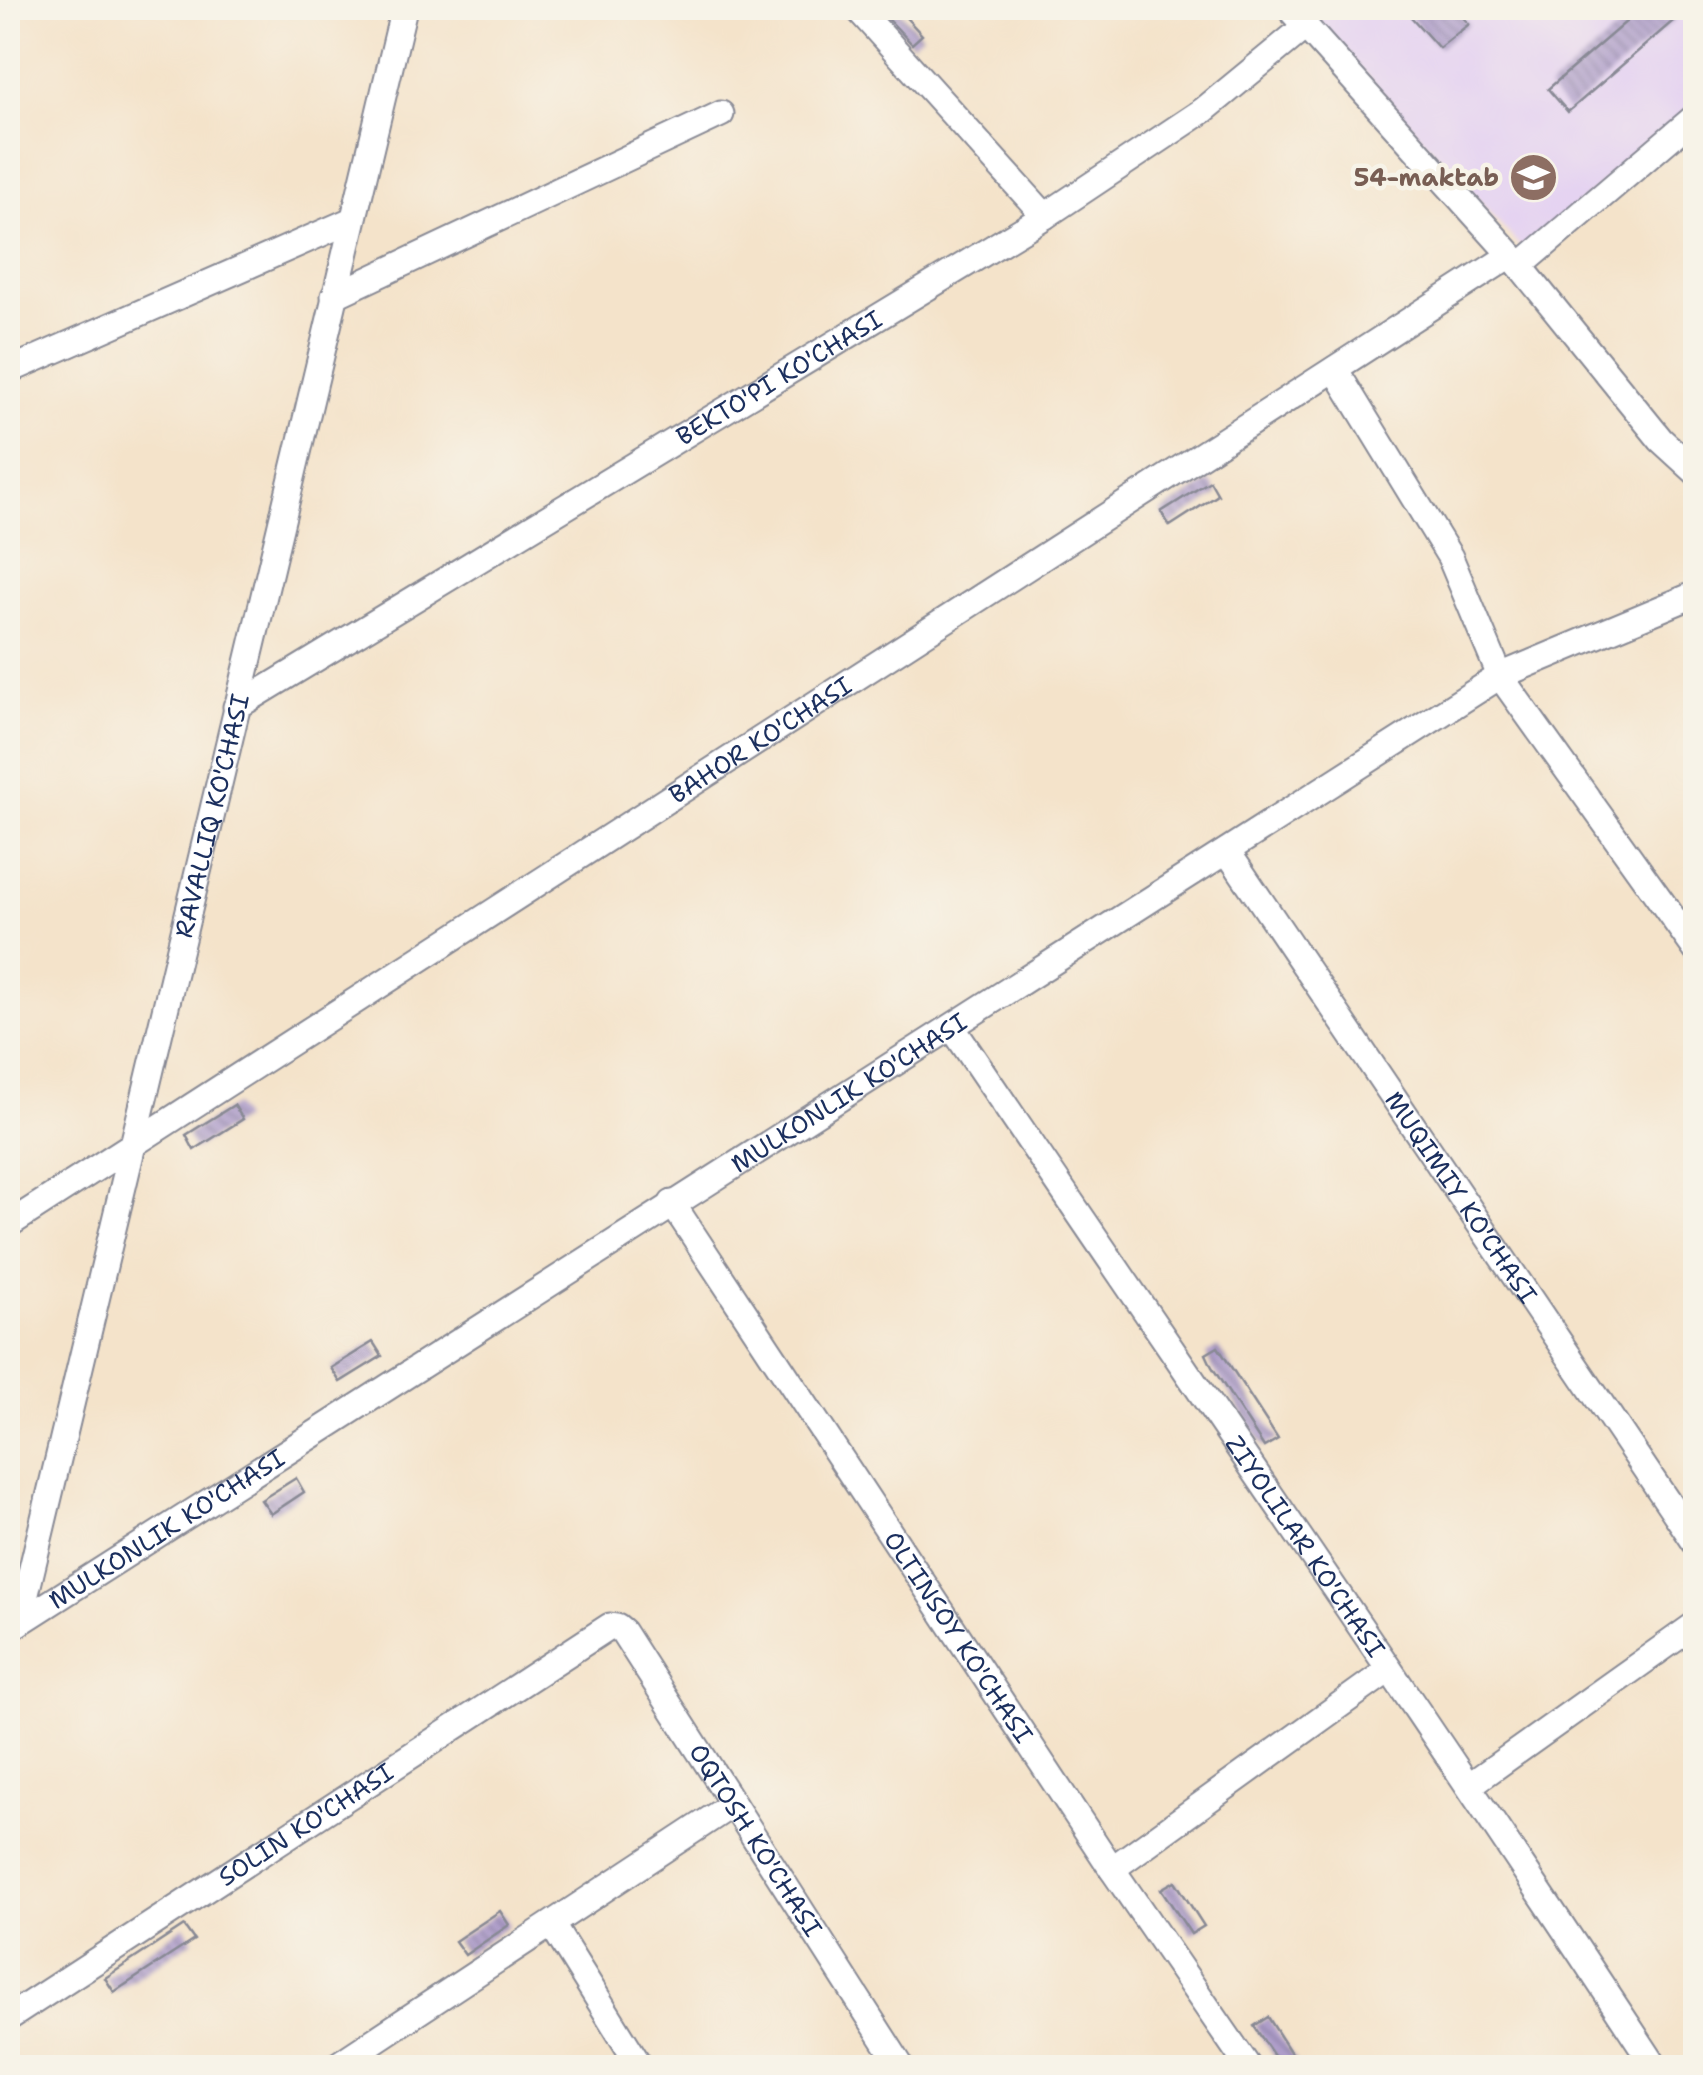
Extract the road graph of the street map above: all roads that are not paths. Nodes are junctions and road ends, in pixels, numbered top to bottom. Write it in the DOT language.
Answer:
graph roads {
  1 [pos="404,8"];
  2 [pos="857,8"];
  3 [pos="1298,17"];
  4 [pos="721,114"];
  5 [pos="1696,116"];
  6 [pos="1045,216"];
  7 [pos="352,220"];
  8 [pos="1516,261"];
  9 [pos="334,296"];
  10 [pos="1335,370"];
  11 [pos="8,371"];
  12 [pos="1696,472"];
  13 [pos="1696,594"];
  14 [pos="1500,676"];
  15 [pos="236,707"];
  16 [pos="1227,851"];
  17 [pos="1696,950"];
  18 [pos="952,1027"];
  19 [pos="130,1148"];
  20 [pos="672,1202"];
  21 [pos="8,1225"];
  22 [pos="1696,1544"];
  23 [pos="1696,1624"];
  24 [pos="13,1626"];
  25 [pos="605,1629"];
  26 [pos="1387,1671"];
  27 [pos="1470,1785"];
  28 [pos="732,1804"];
  29 [pos="1112,1869"];
  30 [pos="552,1925"];
  31 [pos="8,2018"];
  32 [pos="369,2058"];
  33 [pos="333,2068"];
  34 [pos="641,2068"];
  35 [pos="902,2068"];
  36 [pos="1250,2068"];
  37 [pos="1656,2068"];
  1 -- 7 [label="street, RAVALLIQ KO'CHASI"];
  2 -- 6 [label="street"];
  3 -- 6 [label="street, BEKTO'PI KO'CHASI"];
  3 -- 8 [label="street"];
  4 -- 9 [label="street"];
  5 -- 8 [label="street, BAHOR KO'CHASI"];
  6 -- 15 [label="street, BEKTO'PI KO'CHASI"];
  7 -- 9 [label="street, RAVALLIQ KO'CHASI"];
  7 -- 11 [label="street"];
  8 -- 10 [label="street, BAHOR KO'CHASI"];
  8 -- 12 [label="street"];
  9 -- 15 [label="street, RAVALLIQ KO'CHASI"];
  10 -- 14 [label="street"];
  10 -- 19 [label="street, BAHOR KO'CHASI"];
  13 -- 14 [label="street, MULKONLIK KO'CHASI"];
  14 -- 16 [label="street, MULKONLIK KO'CHASI"];
  14 -- 17 [label="street"];
  15 -- 19 [label="street, RAVALLIQ KO'CHASI"];
  16 -- 18 [label="street, MULKONLIK KO'CHASI"];
  16 -- 22 [label="street, MUQIMIY KO'CHASI"];
  18 -- 20 [label="street, MULKONLIK KO'CHASI"];
  18 -- 26 [label="street, ZIYOLILAR KO'CHASI"];
  19 -- 21 [label="street, BAHOR KO'CHASI"];
  19 -- 24 [label="street, RAVALLIQ KO'CHASI"];
  20 -- 24 [label="street, MULKONLIK KO'CHASI"];
  20 -- 29 [label="street, OLTINSOY KO'CHASI"];
  23 -- 27 [label="street"];
  25 -- 28 [label="street, OQTOSH KO'CHASI"];
  25 -- 31 [label="street, SOLIN KO'CHASI"];
  26 -- 27 [label="street, ZIYOLILAR KO'CHASI"];
  26 -- 29 [label="street"];
  27 -- 37 [label="street, ZIYOLILAR KO'CHASI"];
  28 -- 30 [label="street"];
  28 -- 35 [label="street, OQTOSH KO'CHASI"];
  29 -- 36 [label="street, OLTINSOY KO'CHASI"];
  30 -- 32 [label="street"];
  30 -- 34 [label="street"];
  32 -- 33 [label="street"];
}
